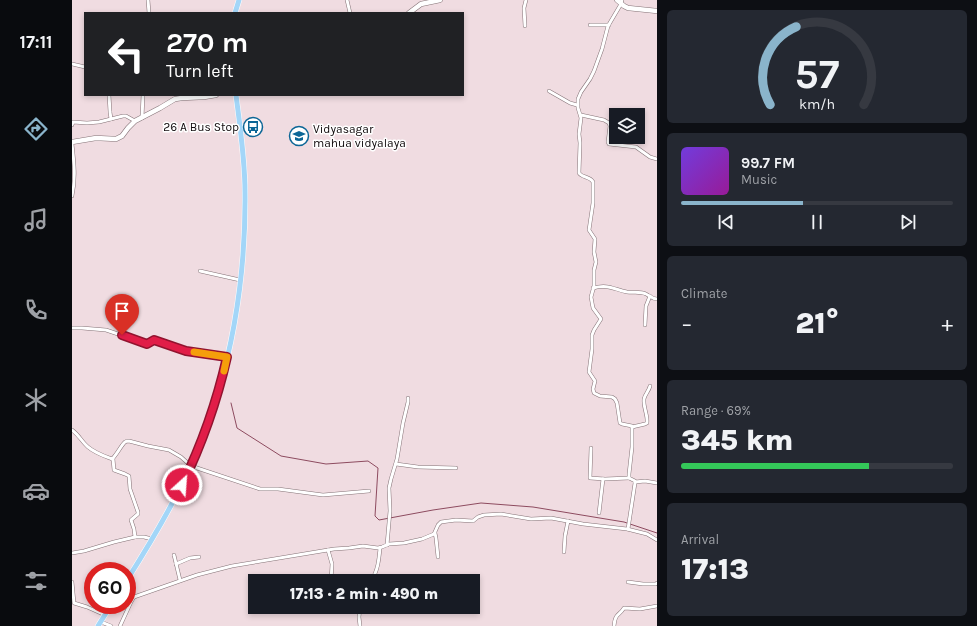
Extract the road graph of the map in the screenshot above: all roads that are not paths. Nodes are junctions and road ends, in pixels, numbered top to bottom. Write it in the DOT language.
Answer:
graph roads {
  1 [pos="148,0"];
  2 [pos="239,0"];
  3 [pos="347,0"];
  4 [pos="440,0"];
  5 [pos="526,0"];
  6 [pos="617,0"];
  7 [pos="622,2"];
  8 [pos="657,11"];
  9 [pos="149,12"];
  10 [pos="235,12"];
  11 [pos="350,12"];
  12 [pos="410,12"];
  13 [pos="590,25"];
  14 [pos="609,25"];
  15 [pos="525,26"];
  16 [pos="72,64"];
  17 [pos="84,67"];
  18 [pos="550,91"];
  19 [pos="110,96"];
  20 [pos="143,96"];
  21 [pos="185,96"];
  22 [pos="210,96"];
  23 [pos="236,96"];
  24 [pos="577,105"];
  25 [pos="581,116"];
  26 [pos="142,118"];
  27 [pos="111,119"];
  28 [pos="135,121"];
  29 [pos="72,123"];
  30 [pos="72,143"];
  31 [pos="657,159"];
  32 [pos="72,196"];
  33 [pos="200,272"];
  34 [pos="240,280"];
  35 [pos="593,288"];
  36 [pos="650,296"];
  37 [pos="657,299"];
  38 [pos="645,325"];
  39 [pos="72,328"];
  40 [pos="227,357"];
  41 [pos="650,386"];
  42 [pos="408,398"];
  43 [pos="632,427"];
  44 [pos="72,430"];
  45 [pos="591,448"];
  46 [pos="113,459"];
  47 [pos="396,464"];
  48 [pos="191,466"];
  49 [pos="456,468"];
  50 [pos="629,478"];
  51 [pos="603,479"];
  52 [pos="635,482"];
  53 [pos="657,483"];
  54 [pos="369,491"];
  55 [pos="599,513"];
  56 [pos="568,521"];
  57 [pos="628,529"];
  58 [pos="435,534"];
  59 [pos="135,537"];
  60 [pos="152,539"];
  61 [pos="657,540"];
  62 [pos="387,544"];
  63 [pos="380,548"];
  64 [pos="328,550"];
  65 [pos="564,552"];
  66 [pos="72,553"];
  67 [pos="174,555"];
  68 [pos="199,557"];
  69 [pos="438,557"];
  70 [pos="176,564"];
  71 [pos="136,565"];
  72 [pos="331,574"];
  73 [pos="375,574"];
  74 [pos="180,580"];
  75 [pos="72,582"];
  76 [pos="628,582"];
  77 [pos="657,584"];
  78 [pos="73,603"];
  79 [pos="84,606"];
  80 [pos="657,606"];
  81 [pos="105,614"];
  82 [pos="359,614"];
  83 [pos="99,624"];
  84 [pos="111,626"];
  85 [pos="120,626"];
  86 [pos="360,626"];
  87 [pos="614,626"];
  1 -- 9 [label="street"];
  2 -- 10 [label="main road"];
  3 -- 11 [label="street"];
  4 -- 12 [label="street"];
  5 -- 15 [label="street"];
  6 -- 7 [label="street"];
  7 -- 8 [label="street"];
  7 -- 14 [label="street"];
  13 -- 14 [label="street"];
  14 -- 24 [label="street"];
  16 -- 17 [label="street"];
  18 -- 24 [label="street"];
  19 -- 27 [label="street"];
  20 -- 26 [label="street"];
  21 -- 22 [label="street"];
  21 -- 26 [label="street"];
  23 -- 34 [label="main road"];
  24 -- 25 [label="street"];
  25 -- 31 [label="street"];
  25 -- 35 [label="street"];
  26 -- 28 [label="street"];
  27 -- 28 [label="street"];
  27 -- 29 [label="street"];
  28 -- 30 [label="street"];
  30 -- 32 [label="street"];
  33 -- 34 [label="street"];
  34 -- 40 [label="main road"];
  35 -- 36 [label="street"];
  35 -- 43 [label="street"];
  36 -- 37 [label="street"];
  36 -- 38 [label="street"];
  39 -- 40 [label="street"];
  40 -- 48 [label="main road"];
  41 -- 43 [label="street"];
  42 -- 47 [label="street"];
  43 -- 50 [label="street"];
  44 -- 46 [label="street"];
  45 -- 51 [label="street"];
  46 -- 48 [label="street"];
  46 -- 59 [label="street"];
  47 -- 49 [label="street"];
  47 -- 62 [label="street"];
  48 -- 54 [label="street"];
  48 -- 60 [label="main road"];
  50 -- 51 [label="street"];
  50 -- 52 [label="street"];
  51 -- 55 [label="street"];
  52 -- 53 [label="street"];
  52 -- 57 [label="street"];
  56 -- 57 [label="street"];
  56 -- 58 [label="street"];
  56 -- 65 [label="street"];
  57 -- 61 [label="street"];
  58 -- 62 [label="street"];
  58 -- 69 [label="street"];
  59 -- 60 [label="street"];
  59 -- 66 [label="street"];
  60 -- 71 [label="main road"];
  62 -- 63 [label="street"];
  63 -- 64 [label="street"];
  63 -- 73 [label="street"];
  64 -- 72 [label="street"];
  64 -- 74 [label="street"];
  67 -- 70 [label="street"];
  68 -- 70 [label="street"];
  70 -- 74 [label="street"];
  74 -- 85 [label="street"];
  75 -- 78 [label="street"];
  76 -- 77 [label="street"];
  78 -- 79 [label="street"];
  80 -- 87 [label="street"];
  81 -- 83 [label="main road"];
  82 -- 86 [label="street"];
  83 -- 84 [label="street"];
}
